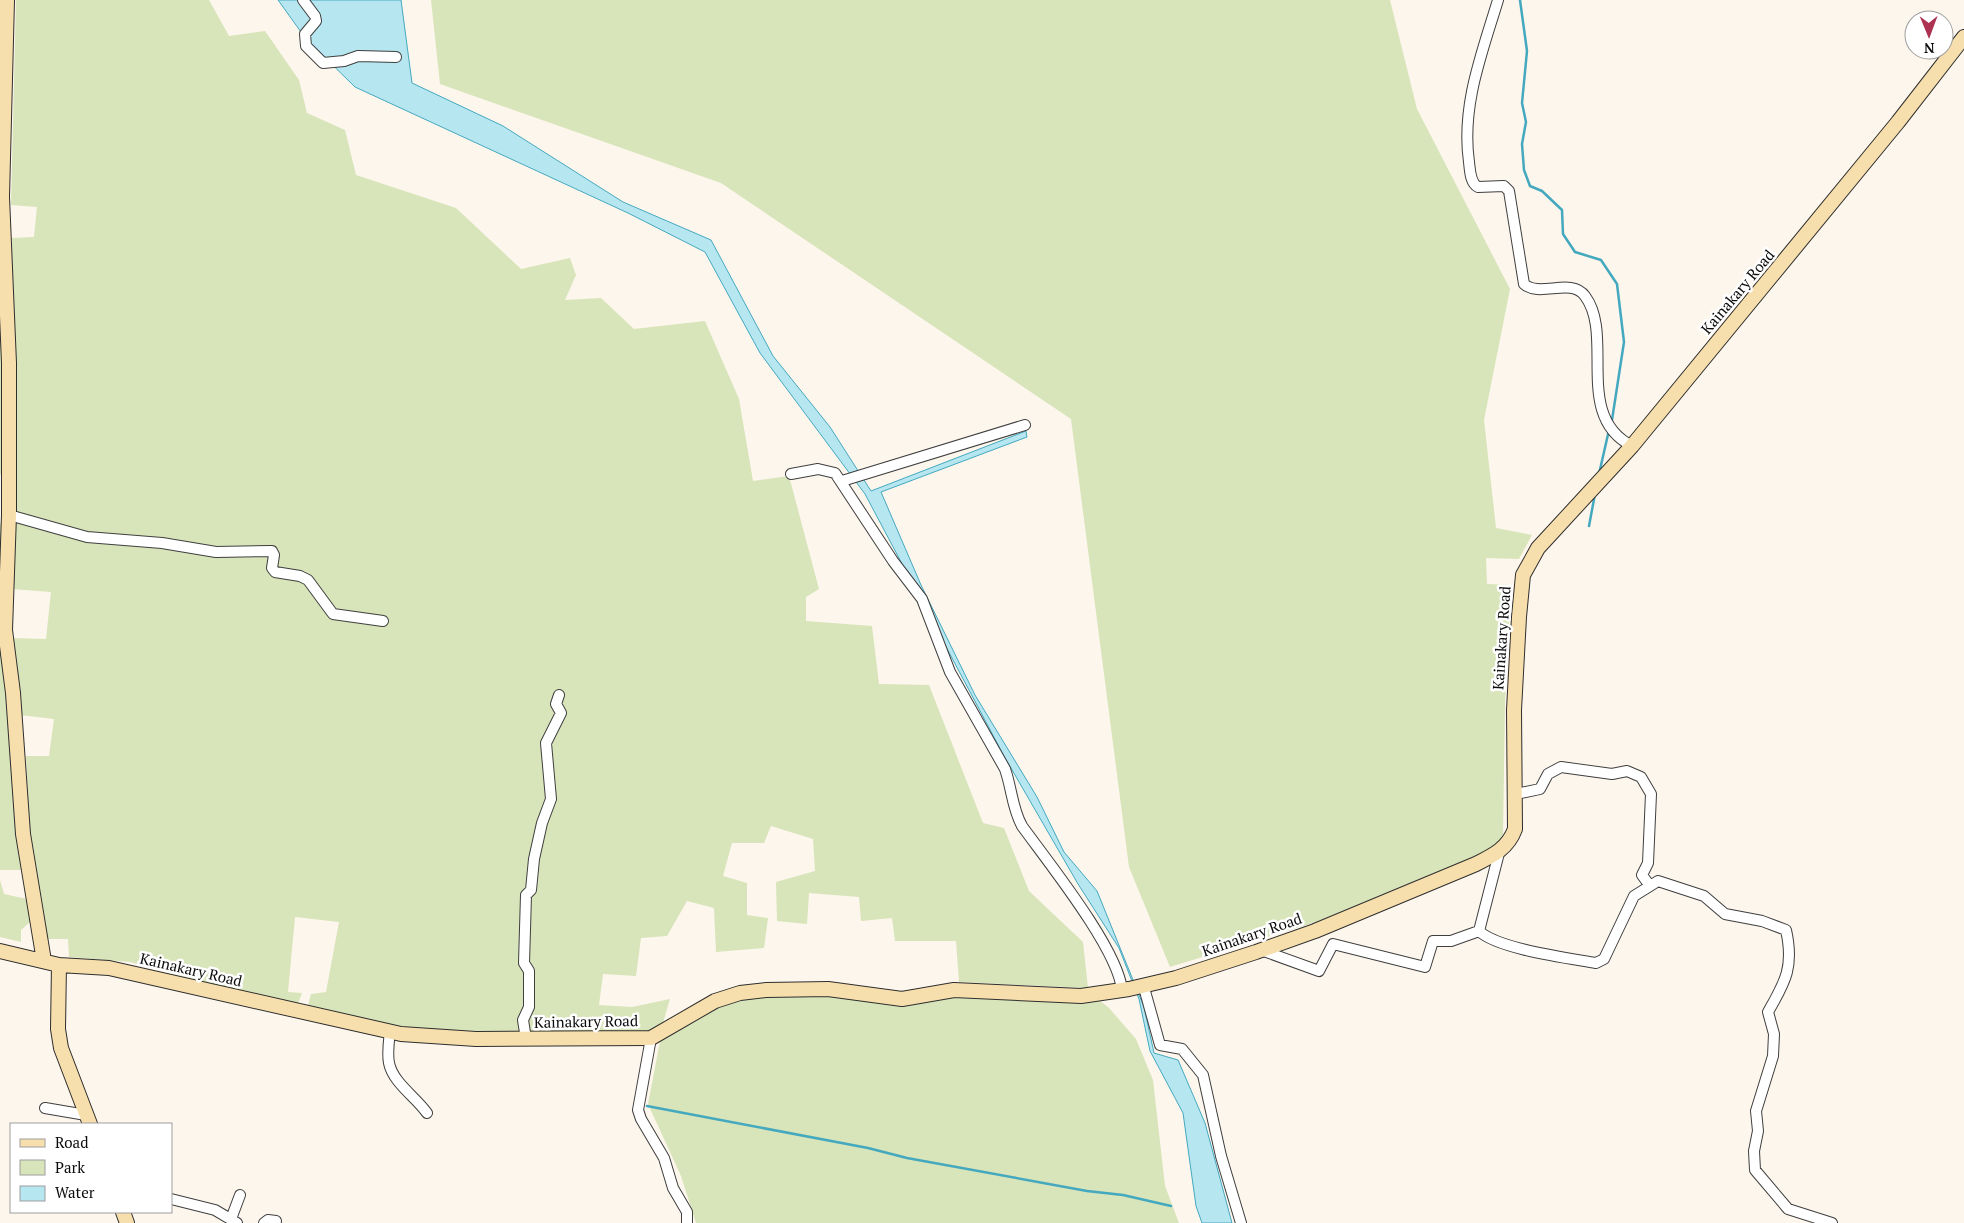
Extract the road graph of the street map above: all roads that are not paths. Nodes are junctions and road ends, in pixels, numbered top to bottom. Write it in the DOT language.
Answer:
graph roads {
  1 [pos="7,0"];
  2 [pos="303,0"];
  3 [pos="1498,0"];
  4 [pos="1964,37"];
  5 [pos="396,57"];
  6 [pos="1025,425"];
  7 [pos="1630,448"];
  8 [pos="792,474"];
  9 [pos="842,481"];
  10 [pos="6,508"];
  11 [pos="383,621"];
  12 [pos="559,695"];
  13 [pos="1516,794"];
  14 [pos="1499,853"];
  15 [pos="1650,886"];
  16 [pos="1479,931"];
  17 [pos="1261,950"];
  18 [pos="0,951"];
  19 [pos="44,961"];
  20 [pos="59,965"];
  21 [pos="1134,987"];
  22 [pos="390,1031"];
  23 [pos="651,1038"];
  24 [pos="526,1039"];
  25 [pos="45,1108"];
  26 [pos="427,1113"];
  27 [pos="88,1120"];
  28 [pos="240,1195"];
  29 [pos="172,1199"];
  30 [pos="234,1221"];
  31 [pos="276,1221"];
  32 [pos="264,1223"];
  33 [pos="687,1223"];
  34 [pos="1241,1223"];
  35 [pos="1832,1223"];
  1 -- 10 [label="main road"];
  2 -- 5 [label="street"];
  3 -- 7 [label="street"];
  4 -- 7 [label="main road, Kainakary Road"];
  6 -- 9 [label="street"];
  7 -- 13 [label="main road, Kainakary Road"];
  8 -- 9 [label="street"];
  9 -- 21 [label="street"];
  10 -- 11 [label="street"];
  10 -- 19 [label="main road"];
  12 -- 24 [label="street"];
  13 -- 14 [label="main road, Kainakary Road"];
  13 -- 15 [label="street"];
  14 -- 16 [label="street"];
  14 -- 17 [label="main road, Kainakary Road"];
  15 -- 16 [label="street"];
  15 -- 35 [label="street"];
  16 -- 17 [label="street"];
  17 -- 21 [label="main road, Kainakary Road"];
  18 -- 19 [label="main road, Kainakary Road"];
  19 -- 20 [label="main road, Kainakary Road"];
  20 -- 22 [label="main road, Kainakary Road"];
  20 -- 27 [label="main road"];
  21 -- 23 [label="main road, Kainakary Road"];
  21 -- 34 [label="street"];
  22 -- 24 [label="main road, Kainakary Road"];
  22 -- 26 [label="street"];
  23 -- 24 [label="main road, Kainakary Road"];
  23 -- 33 [label="street"];
  25 -- 27 [label="street"];
  28 -- 30 [label="street"];
  29 -- 30 [label="street"];
  31 -- 32 [label="street"];
}
